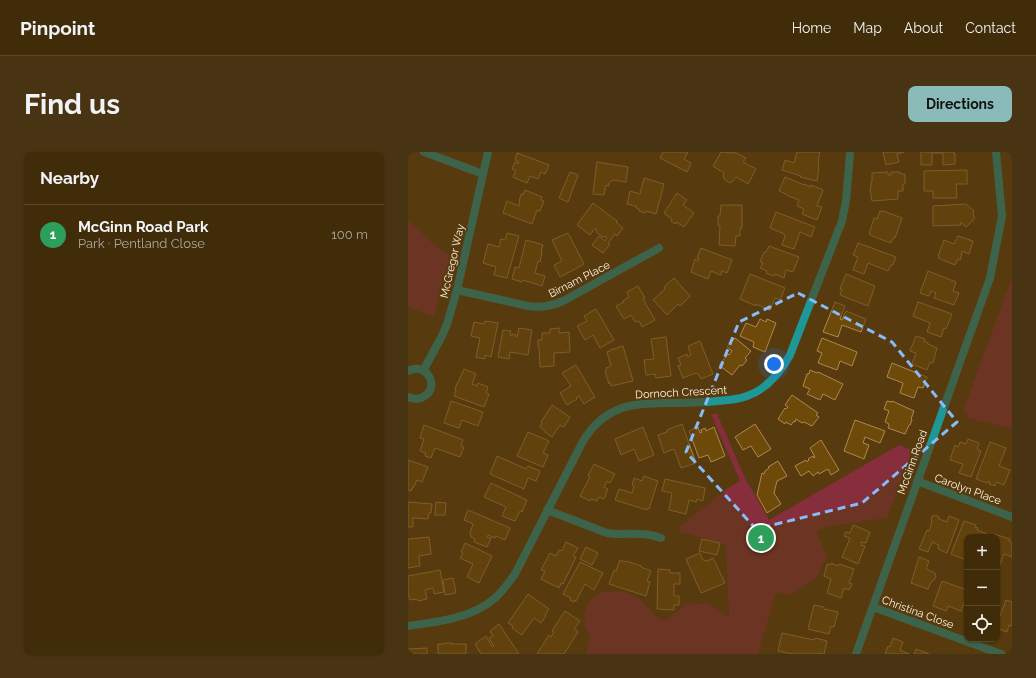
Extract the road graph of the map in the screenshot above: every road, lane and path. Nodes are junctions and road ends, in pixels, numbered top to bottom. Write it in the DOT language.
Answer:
graph roads {
  1 [pos="424,152"];
  2 [pos="488,152"];
  3 [pos="996,152"];
  4 [pos="850,154"];
  5 [pos="483,174"];
  6 [pos="659,248"];
  7 [pos="457,290"];
  8 [pos="423,370"];
  9 [pos="408,371"];
  10 [pos="408,397"];
  11 [pos="917,481"];
  12 [pos="547,510"];
  13 [pos="1012,517"];
  14 [pos="661,538"];
  15 [pos="873,607"];
  16 [pos="408,626"];
  17 [pos="856,654"];
  18 [pos="1001,654"];
  1 -- 5 [label="street"];
  2 -- 5 [label="street, McGregor Way"];
  3 -- 11 [label="street, McGinn Road"];
  4 -- 12 [label="street, Dornoch Crescent"];
  5 -- 7 [label="street, McGregor Way"];
  6 -- 7 [label="street, Birnam Place"];
  7 -- 8 [label="street, McGregor Way"];
  8 -- 9 [label="street"];
  8 -- 10 [label="street"];
  11 -- 13 [label="street, Carolyn Place"];
  11 -- 15 [label="street, McGinn Road"];
  12 -- 14 [label="street"];
  12 -- 16 [label="street, Dornoch Crescent"];
  15 -- 17 [label="street, McGinn Road"];
  15 -- 18 [label="street, Christina Close"];
}
